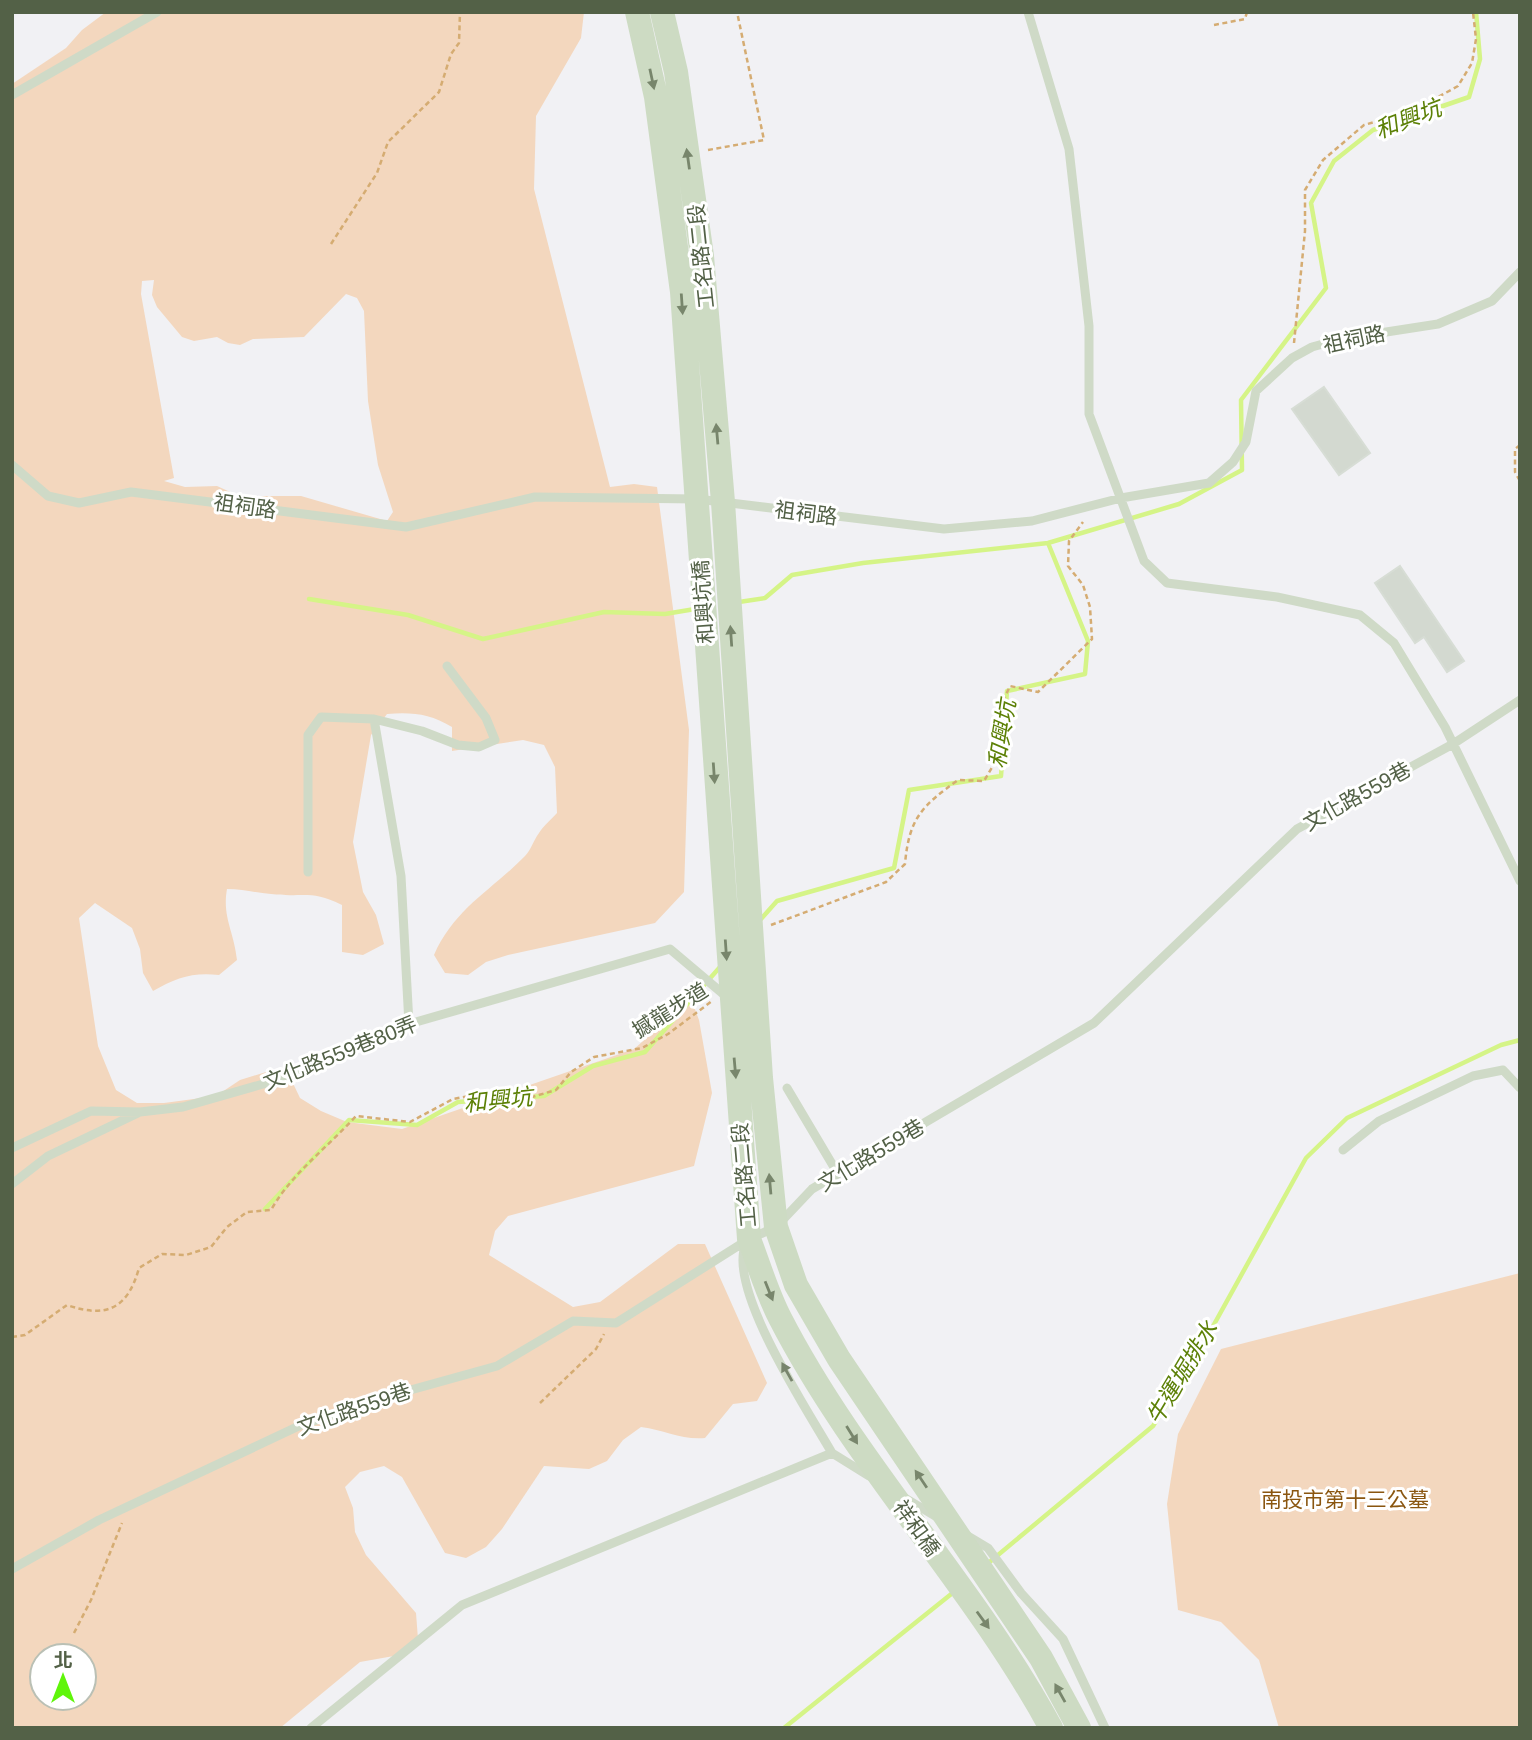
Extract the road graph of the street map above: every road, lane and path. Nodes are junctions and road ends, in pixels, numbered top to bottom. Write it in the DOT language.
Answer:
graph roads {
  1 [pos="157,12"];
  2 [pos="460,12"];
  3 [pos="637,12"];
  4 [pos="662,12"];
  5 [pos="737,12"];
  6 [pos="1028,12"];
  7 [pos="1247,12"];
  8 [pos="1473,12"];
  9 [pos="1214,25"];
  10 [pos="12,96"];
  11 [pos="688,153"];
  12 [pos="331,244"];
  13 [pos="1520,272"];
  14 [pos="1292,358"];
  15 [pos="1520,445"];
  16 [pos="12,465"];
  17 [pos="1520,481"];
  18 [pos="1121,498"];
  19 [pos="697,499"];
  20 [pos="723,502"];
  21 [pos="1099,503"];
  22 [pos="447,666"];
  23 [pos="1520,700"];
  24 [pos="374,719"];
  25 [pos="1453,744"];
  26 [pos="307,872"];
  27 [pos="1520,881"];
  28 [pos="748,897"];
  29 [pos="722,900"];
  30 [pos="768,926"];
  31 [pos="756,993"];
  32 [pos="722,1000"];
  33 [pos="409,1024"];
  34 [pos="787,1088"];
  35 [pos="1520,1088"];
  36 [pos="140,1112"];
  37 [pos="12,1148"];
  38 [pos="1343,1150"];
  39 [pos="838,1174"];
  40 [pos="12,1184"];
  41 [pos="776,1227"];
  42 [pos="749,1239"];
  43 [pos="609,1322"];
  44 [pos="12,1337"];
  45 [pos="839,1359"];
  46 [pos="815,1377"];
  47 [pos="540,1403"];
  48 [pos="832,1454"];
  49 [pos="141,1502"];
  50 [pos="12,1569"];
  51 [pos="74,1633"];
  52 [pos="311,1728"];
  53 [pos="1051,1728"];
  54 [pos="1079,1728"];
  55 [pos="1105,1728"];
  1 -- 10 [label="lane"];
  2 -- 12 [label="path"];
  3 -- 19 [label="main road, 工名路二段, one-way"];
  4 -- 11 [label="main road, 工名路二段"];
  5 -- 11 [label="path"];
  6 -- 18 [label="lane"];
  7 -- 9 [label="path"];
  8 -- 14 [label="path"];
  20 -- 11 [label="main road, 工名路二段, one-way"];
  13 -- 14 [label="lane, 祖祠路"];
  14 -- 18 [label="lane, 祖祠路"];
  15 -- 17 [label="path"];
  16 -- 19 [label="lane, 祖祠路"];
  18 -- 21 [label="lane, 祖祠路"];
  18 -- 25 [label="lane"];
  19 -- 20 [label="lane, 祖祠路"];
  19 -- 29 [label="main road, 和興坑橋, one-way"];
  20 -- 21 [label="lane, 祖祠路"];
  28 -- 20 [label="main road, 和興坑橋, one-way"];
  21 -- 30 [label="path"];
  22 -- 24 [label="lane"];
  23 -- 25 [label="lane, 文化路559巷"];
  24 -- 26 [label="lane"];
  24 -- 33 [label="lane"];
  25 -- 27 [label="lane"];
  25 -- 39 [label="lane, 文化路559巷"];
  28 -- 31 [label="main road, 工名路二段"];
  29 -- 32 [label="main road, 工名路二段, one-way"];
  31 -- 32 [label="lane"];
  41 -- 31 [label="main road, 工名路二段, one-way"];
  32 -- 33 [label="lane, 文化路559巷80弄"];
  32 -- 42 [label="main road, 工名路二段, one-way"];
  32 -- 44 [label="path, 撼龍步道"];
  33 -- 36 [label="lane, 文化路559巷80弄"];
  34 -- 39 [label="lane"];
  35 -- 38 [label="lane"];
  36 -- 37 [label="lane, 文化路559巷80弄"];
  36 -- 40 [label="lane"];
  39 -- 41 [label="lane, 文化路559巷"];
  41 -- 42 [label="lane, 文化路559巷"];
  41 -- 45 [label="main road, 工名路二段"];
  42 -- 43 [label="lane, 文化路559巷"];
  42 -- 46 [label="main road, 工名路二段, one-way"];
  48 -- 42 [label="lane, one-way"];
  43 -- 47 [label="path"];
  43 -- 49 [label="lane, 文化路559巷"];
  54 -- 45 [label="main road, 祥和橋, one-way"];
  46 -- 53 [label="main road, 祥和橋, one-way"];
  48 -- 52 [label="lane"];
  48 -- 55 [label="lane"];
  49 -- 50 [label="lane, 文化路559巷"];
  49 -- 51 [label="path"];
}
